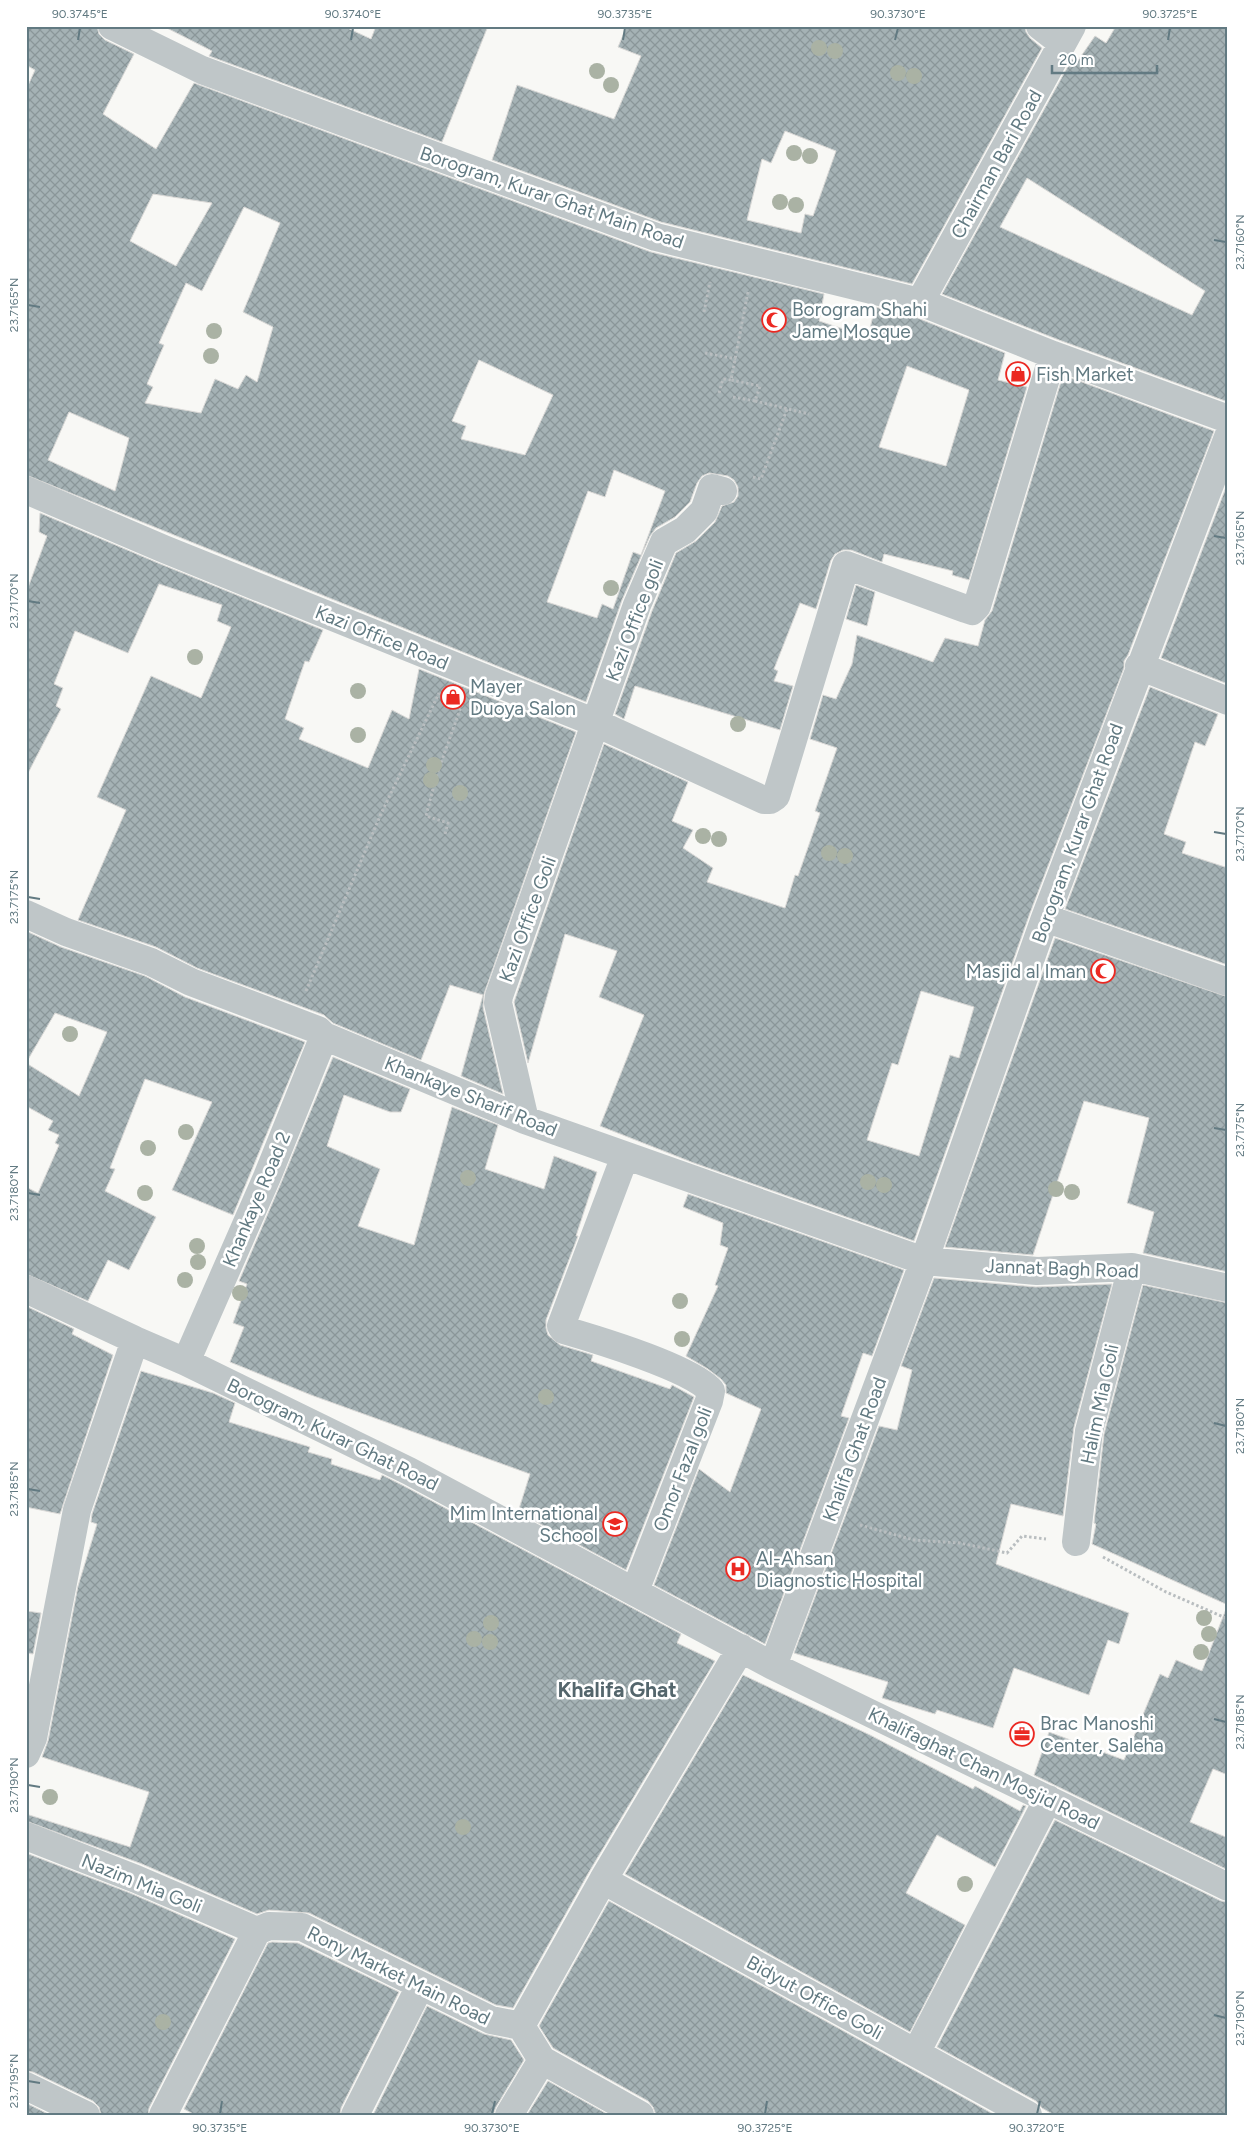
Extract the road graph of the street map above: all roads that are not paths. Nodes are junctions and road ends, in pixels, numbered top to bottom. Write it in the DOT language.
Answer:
graph roads {
  1 [pos="112,26"];
  2 [pos="1040,26"];
  3 [pos="1067,34"];
  4 [pos="920,302"];
  5 [pos="1053,355"];
  6 [pos="1228,419"];
  7 [pos="1228,437"];
  8 [pos="26,490"];
  9 [pos="723,490"];
  10 [pos="1139,666"];
  11 [pos="1228,701"];
  12 [pos="596,723"];
  13 [pos="26,914"];
  14 [pos="1045,918"];
  15 [pos="1228,982"];
  16 [pos="324,1036"];
  17 [pos="525,1120"];
  18 [pos="625,1156"];
  19 [pos="924,1260"];
  20 [pos="1132,1266"];
  21 [pos="1228,1288"];
  22 [pos="26,1289"];
  23 [pos="135,1340"];
  24 [pos="186,1362"];
  25 [pos="1076,1542"];
  26 [pos="635,1591"];
  27 [pos="741,1648"];
  28 [pos="773,1666"];
  29 [pos="26,1754"];
  30 [pos="1048,1799"];
  31 [pos="26,1836"];
  32 [pos="603,1880"];
  33 [pos="1228,1887"];
  34 [pos="257,1931"];
  35 [pos="420,1986"];
  36 [pos="521,2026"];
  37 [pos="916,2053"];
  38 [pos="542,2060"];
  39 [pos="26,2086"];
  40 [pos="168,2113"];
  41 [pos="86,2115"];
  42 [pos="355,2115"];
  43 [pos="510,2115"];
  44 [pos="640,2115"];
  45 [pos="1028,2115"];
  1 -- 4 [label="street, Borogram, Kurar Ghat Main Road"];
  2 -- 3 [label="street"];
  3 -- 4 [label="street, Chairman Bari Road"];
  4 -- 5 [label="street, Borogram, Kurar Ghat Main Road"];
  5 -- 6 [label="street, Borogram, Kurar Ghat Main Road"];
  5 -- 12 [label="street, Kazi Office Road"];
  7 -- 10 [label="street, Borogram, Kurar Ghat Road"];
  8 -- 12 [label="street, Kazi Office Road"];
  9 -- 12 [label="street, Kazi Office goli"];
  10 -- 11 [label="street"];
  10 -- 14 [label="street, Borogram, Kurar Ghat Road"];
  12 -- 17 [label="street, Kazi Office Goli"];
  13 -- 16 [label="street, Khankaye Sharif Road"];
  14 -- 15 [label="street"];
  14 -- 19 [label="street, Borogram, Kurar Ghat Road"];
  16 -- 17 [label="street, Khankaye Sharif Road"];
  16 -- 24 [label="street, Khankaye Road 2"];
  17 -- 18 [label="street, Khankaye Sharif Road"];
  18 -- 19 [label="street, Khankaye Sharif Road"];
  18 -- 26 [label="street, Omor Fazal goli"];
  19 -- 20 [label="street, Jannat Bagh Road"];
  19 -- 28 [label="street, Khalifa Ghat Road"];
  20 -- 21 [label="street, Jannat Bagh Road"];
  20 -- 25 [label="street, Halim Mia Goli"];
  22 -- 23 [label="street, Borogram, Kurar Ghat Road"];
  23 -- 24 [label="street, Borogram, Kurar Ghat Road"];
  23 -- 29 [label="street"];
  24 -- 26 [label="street, Borogram, Kurar Ghat Road"];
  26 -- 27 [label="street"];
  27 -- 28 [label="street, Khalifaghat Chan Mosjid Road"];
  27 -- 32 [label="street"];
  28 -- 30 [label="street, Khalifaghat Chan Mosjid Road"];
  30 -- 33 [label="street, Khalifaghat Chan Mosjid Road"];
  30 -- 37 [label="street"];
  31 -- 34 [label="street, Nazim Mia Goli"];
  32 -- 36 [label="street"];
  32 -- 37 [label="street, Bidyut Office Goli"];
  34 -- 35 [label="street, Rony Market Main Road"];
  34 -- 40 [label="street"];
  35 -- 36 [label="street, Rony Market Main Road"];
  35 -- 42 [label="street"];
  36 -- 38 [label="street"];
  37 -- 45 [label="street, Bidyut Office Goli"];
  38 -- 43 [label="street"];
  38 -- 44 [label="street"];
  39 -- 41 [label="street"];
}
